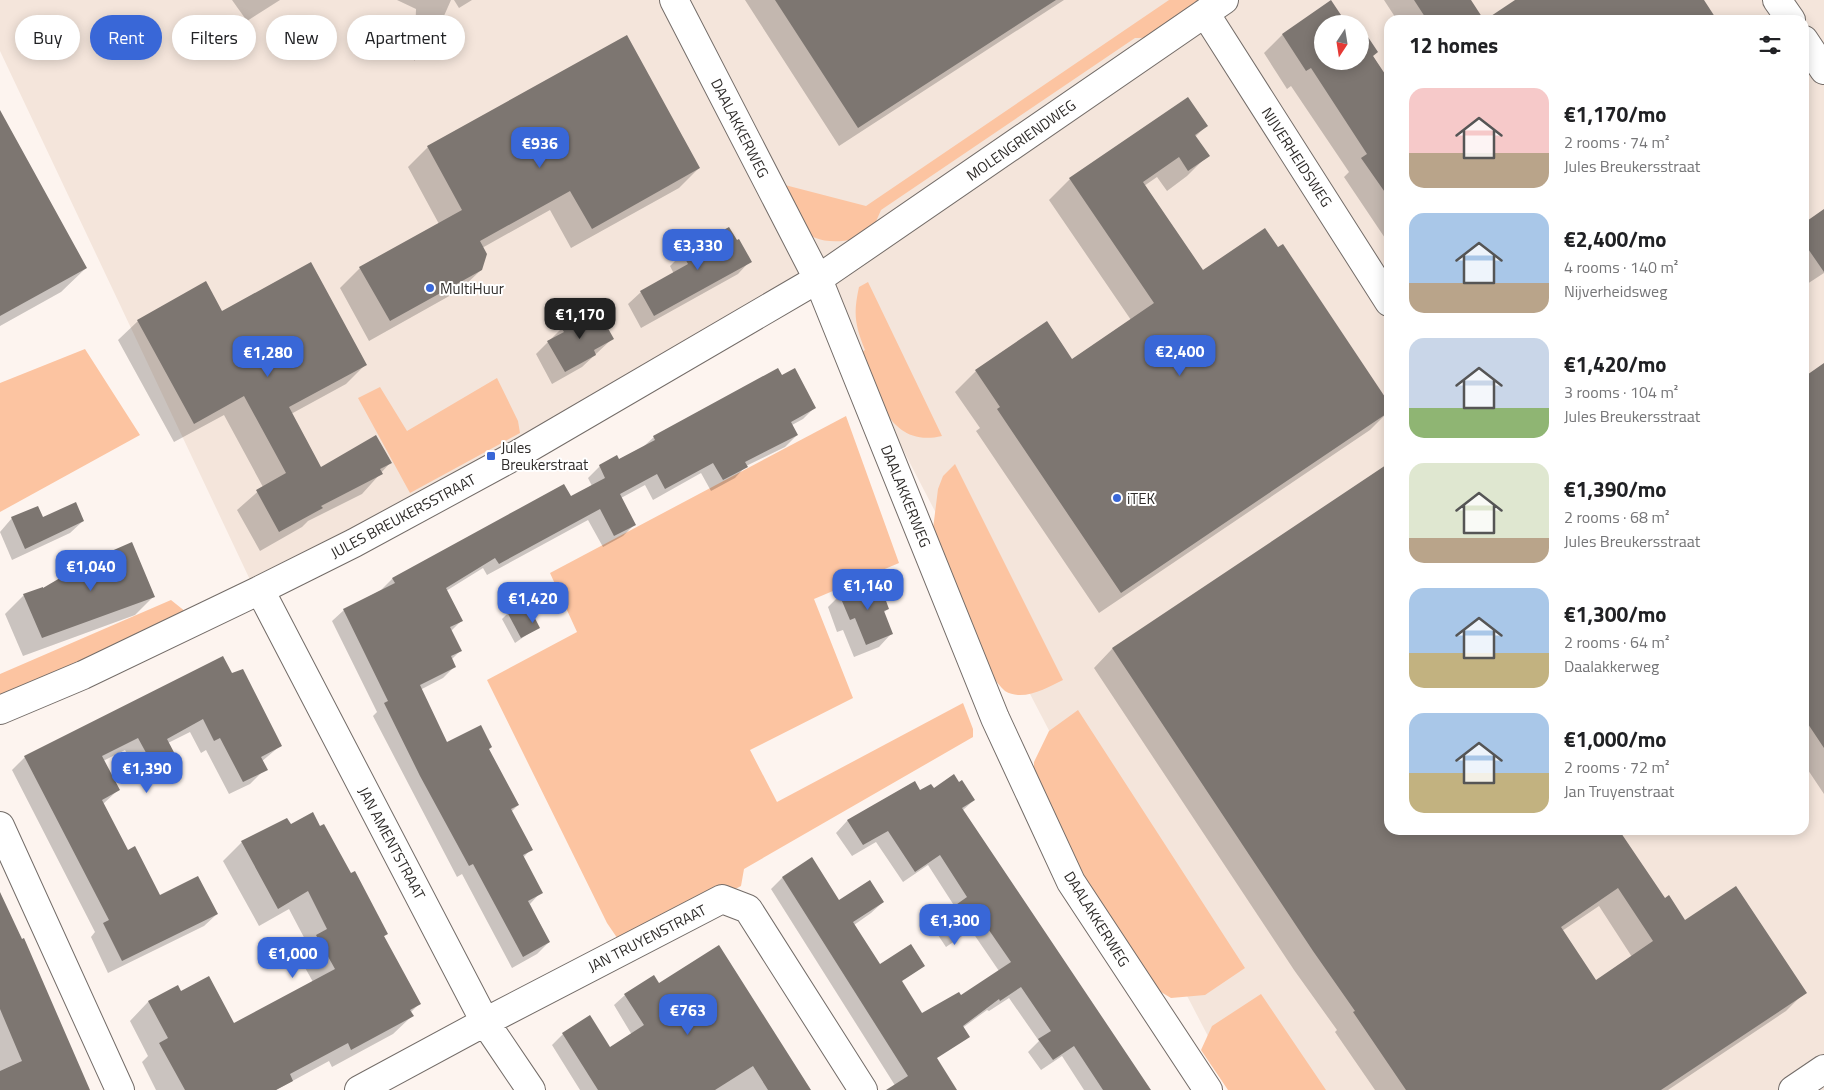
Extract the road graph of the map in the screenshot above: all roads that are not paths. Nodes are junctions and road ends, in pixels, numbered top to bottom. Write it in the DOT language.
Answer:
graph roads {
  1 [pos="674,0"];
  2 [pos="1778,0"];
  3 [pos="1214,6"];
  4 [pos="1788,15"];
  5 [pos="1809,48"];
  6 [pos="1824,70"];
  7 [pos="818,279"];
  8 [pos="1384,294"];
  9 [pos="260,590"];
  10 [pos="0,710"];
  11 [pos="0,826"];
  12 [pos="485,1022"];
  13 [pos="1824,1068"];
  14 [pos="120,1090"];
  15 [pos="359,1090"];
  16 [pos="531,1090"];
  17 [pos="862,1090"];
  18 [pos="1208,1090"];
  19 [pos="1793,1090"];
  1 -- 7 [label="street, DAALAKKERWEG"];
  2 -- 4 [label="street"];
  3 -- 7 [label="street, MOLENGRIENDWEG"];
  3 -- 8 [label="street, NIJVERHEIDSWEG"];
  5 -- 6 [label="street"];
  7 -- 9 [label="street, JULES BREUKERSSTRAAT"];
  7 -- 18 [label="street, DAALAKKERWEG"];
  9 -- 10 [label="street, JULES BREUKERSSTRAAT"];
  9 -- 12 [label="street, JAN AMENTSTRAAT"];
  11 -- 14 [label="street"];
  12 -- 15 [label="street, JAN TRUYENSTRAAT"];
  12 -- 16 [label="street, JAN AMENTSTRAAT"];
  12 -- 17 [label="street, JAN TRUYENSTRAAT"];
  13 -- 19 [label="street"];
}
